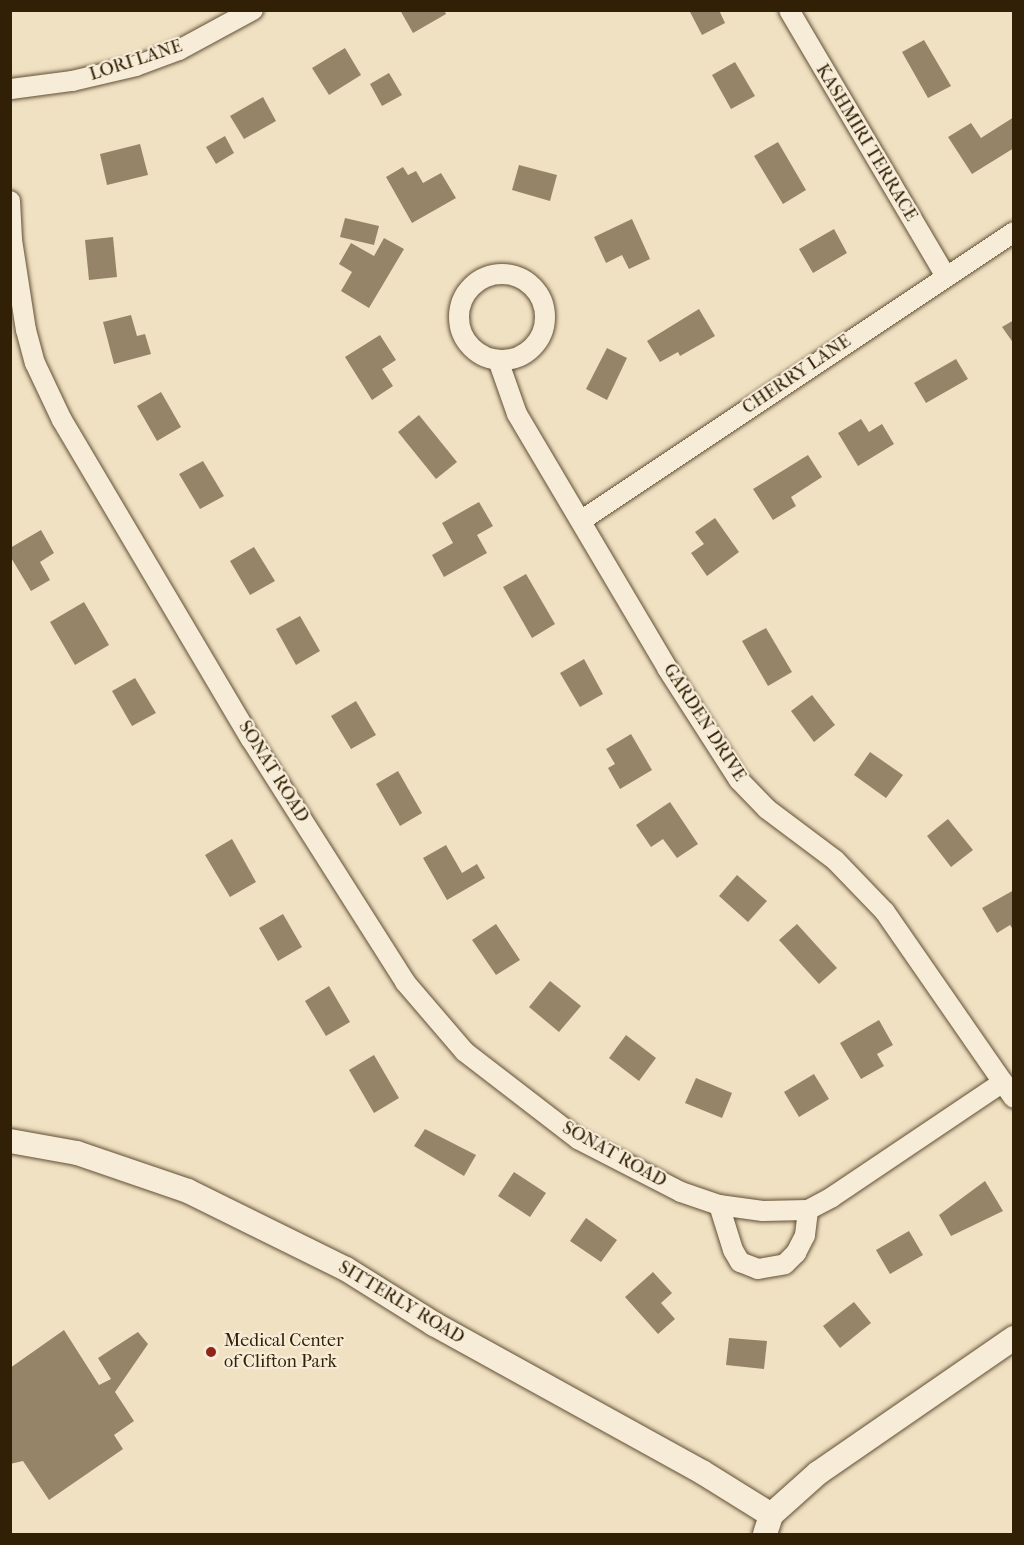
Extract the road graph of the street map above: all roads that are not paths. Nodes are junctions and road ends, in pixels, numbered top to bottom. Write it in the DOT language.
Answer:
graph roads {
  1 [pos="254,10"];
  2 [pos="789,10"];
  3 [pos="11,88"];
  4 [pos="10,99"];
  5 [pos="10,201"];
  6 [pos="1014,232"];
  7 [pos="945,274"];
  8 [pos="498,360"];
  9 [pos="582,520"];
  10 [pos="1008,1090"];
  11 [pos="10,1141"];
  12 [pos="719,1205"];
  13 [pos="807,1210"];
  14 [pos="1014,1338"];
  15 [pos="768,1525"];
  1 -- 3 [label="street, LORI LANE"];
  2 -- 7 [label="street, KASHMIRI TERRACE"];
  3 -- 4 [label="street"];
  5 -- 12 [label="street, SONAT ROAD"];
  6 -- 7 [label="street, CHERRY LANE"];
  7 -- 9 [label="street, CHERRY LANE"];
  8 -- 8 [label="street"];
  8 -- 9 [label="street, GARDEN DRIVE"];
  9 -- 10 [label="street, GARDEN DRIVE"];
  10 -- 13 [label="street"];
  11 -- 15 [label="street, SITTERLY ROAD"];
  12 -- 13 [label="street, SONAT ROAD"];
  12 -- 13 [label="street"];
  14 -- 15 [label="street"];
}
